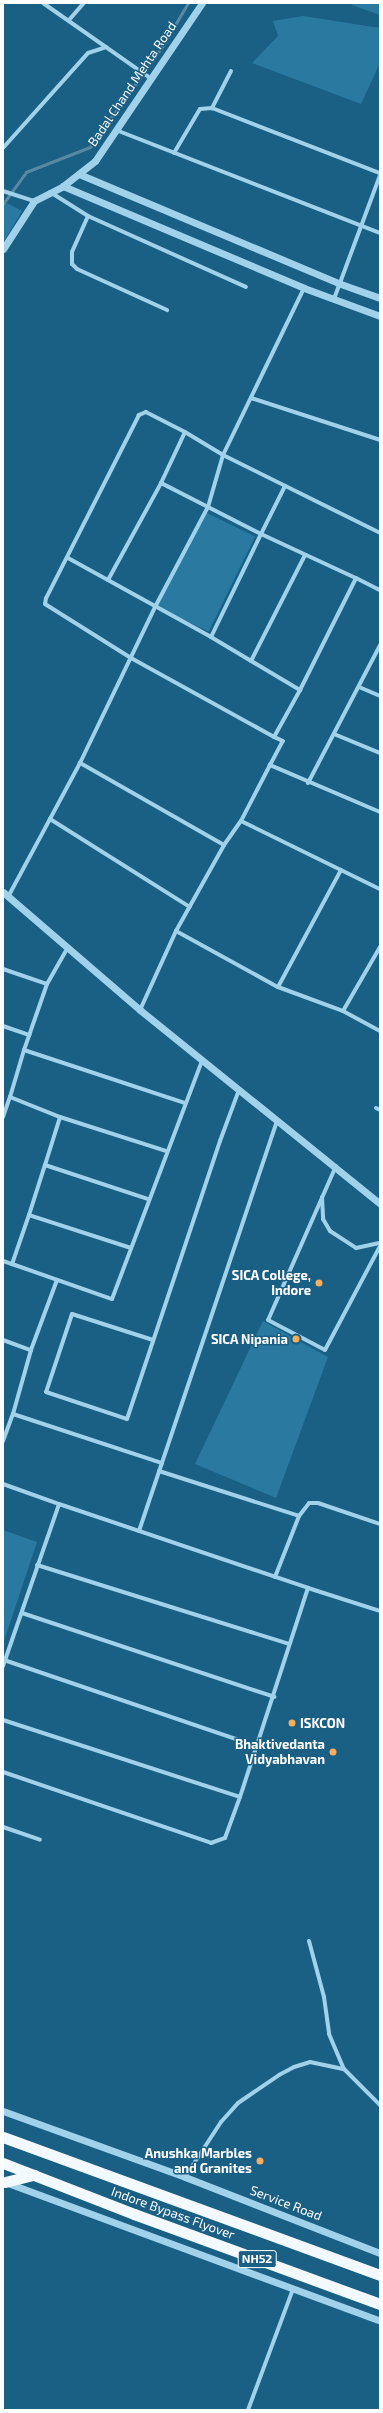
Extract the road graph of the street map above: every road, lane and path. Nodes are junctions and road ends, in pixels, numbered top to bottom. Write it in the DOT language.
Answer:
graph roads {
  1 [pos="43,3"];
  2 [pos="84,3"];
  3 [pos="202,3"];
  4 [pos="69,20"];
  5 [pos="106,47"];
  6 [pos="231,71"];
  7 [pos="147,76"];
  8 [pos="212,108"];
  9 [pos="115,130"];
  10 [pos="3,148"];
  11 [pos="174,153"];
  12 [pos="79,174"];
  13 [pos="380,174"];
  14 [pos="63,186"];
  15 [pos="3,191"];
  16 [pos="49,192"];
  17 [pos="34,201"];
  18 [pos="88,216"];
  19 [pos="361,226"];
  20 [pos="380,233"];
  21 [pos="3,249"];
  22 [pos="338,283"];
  23 [pos="246,287"];
  24 [pos="304,288"];
  25 [pos="380,298"];
  26 [pos="334,299"];
  27 [pos="167,310"];
  28 [pos="380,316"];
  29 [pos="251,398"];
  30 [pos="185,432"];
  31 [pos="380,440"];
  32 [pos="223,455"];
  33 [pos="161,483"];
  34 [pos="285,486"];
  35 [pos="208,507"];
  36 [pos="380,533"];
  37 [pos="261,534"];
  38 [pos="305,555"];
  39 [pos="68,558"];
  40 [pos="356,578"];
  41 [pos="108,580"];
  42 [pos="380,590"];
  43 [pos="155,607"];
  44 [pos="211,637"];
  45 [pos="380,645"];
  46 [pos="131,658"];
  47 [pos="251,661"];
  48 [pos="359,687"];
  49 [pos="300,690"];
  50 [pos="380,696"];
  51 [pos="334,734"];
  52 [pos="274,736"];
  53 [pos="380,753"];
  54 [pos="80,763"];
  55 [pos="270,765"];
  56 [pos="308,782"];
  57 [pos="380,812"];
  58 [pos="50,819"];
  59 [pos="241,821"];
  60 [pos="224,845"];
  61 [pos="341,870"];
  62 [pos="380,889"];
  63 [pos="5,895"];
  64 [pos="190,907"];
  65 [pos="176,931"];
  66 [pos="380,947"];
  67 [pos="67,949"];
  68 [pos="3,969"];
  69 [pos="47,984"];
  70 [pos="278,987"];
  71 [pos="140,1010"];
  72 [pos="343,1011"];
  73 [pos="3,1026"];
  74 [pos="380,1031"];
  75 [pos="29,1035"];
  76 [pos="24,1050"];
  77 [pos="202,1061"];
  78 [pos="240,1090"];
  79 [pos="10,1097"];
  80 [pos="185,1103"];
  81 [pos="3,1117"];
  82 [pos="60,1118"];
  83 [pos="277,1120"];
  84 [pos="166,1151"];
  85 [pos="45,1165"];
  86 [pos="337,1166"];
  87 [pos="322,1196"];
  88 [pos="148,1199"];
  89 [pos="380,1204"];
  90 [pos="30,1215"];
  91 [pos="380,1243"];
  92 [pos="380,1246"];
  93 [pos="131,1248"];
  94 [pos="3,1260"];
  95 [pos="12,1264"];
  96 [pos="57,1280"];
  97 [pos="3,1340"];
  98 [pos="153,1340"];
  99 [pos="31,1350"];
  100 [pos="13,1414"];
  101 [pos="3,1441"];
  102 [pos="162,1463"];
  103 [pos="159,1471"];
  104 [pos="3,1484"];
  105 [pos="60,1504"];
  106 [pos="299,1516"];
  107 [pos="380,1524"];
  108 [pos="139,1530"];
  109 [pos="37,1565"];
  110 [pos="275,1577"];
  111 [pos="308,1588"];
  112 [pos="380,1611"];
  113 [pos="22,1614"];
  114 [pos="289,1644"];
  115 [pos="4,1660"];
  116 [pos="3,1666"];
  117 [pos="274,1697"];
  118 [pos="3,1720"];
  119 [pos="257,1746"];
  120 [pos="3,1772"];
  121 [pos="240,1796"];
  122 [pos="3,1827"];
  123 [pos="40,1840"];
  124 [pos="310,1941"];
  125 [pos="344,2069"];
  126 [pos="380,2106"];
  127 [pos="3,2111"];
  128 [pos="3,2137"];
  129 [pos="3,2163"];
  130 [pos="34,2175"];
  131 [pos="185,2177"];
  132 [pos="4,2182"];
  133 [pos="380,2253"];
  134 [pos="380,2275"];
  135 [pos="293,2289"];
  136 [pos="380,2304"];
  137 [pos="380,2322"];
  138 [pos="248,2410"];
  1 -- 4 [label="street"];
  2 -- 4 [label="street"];
  3 -- 7 [label="street, Badal Chand Mehta Road"];
  4 -- 5 [label="street"];
  5 -- 7 [label="street"];
  5 -- 10 [label="street"];
  6 -- 8 [label="street"];
  7 -- 9 [label="street, Badal Chand Mehta Road"];
  8 -- 11 [label="street"];
  8 -- 13 [label="street"];
  9 -- 11 [label="street"];
  9 -- 12 [label="street, Badal Chand Mehta Road"];
  11 -- 19 [label="street"];
  12 -- 14 [label="street, Badal Chand Mehta Road"];
  12 -- 22 [label="street"];
  13 -- 19 [label="street"];
  14 -- 16 [label="street, Badal Chand Mehta Road"];
  14 -- 24 [label="street"];
  15 -- 17 [label="street"];
  16 -- 17 [label="street, Badal Chand Mehta Road"];
  16 -- 18 [label="street"];
  17 -- 21 [label="street"];
  18 -- 23 [label="street"];
  18 -- 27 [label="street"];
  19 -- 20 [label="street"];
  19 -- 22 [label="street"];
  22 -- 25 [label="street"];
  22 -- 26 [label="street"];
  24 -- 26 [label="street"];
  24 -- 29 [label="street"];
  26 -- 28 [label="street"];
  29 -- 31 [label="street"];
  29 -- 32 [label="street"];
  30 -- 32 [label="street"];
  30 -- 33 [label="street"];
  30 -- 39 [label="street"];
  32 -- 34 [label="street"];
  32 -- 35 [label="street"];
  33 -- 35 [label="street"];
  33 -- 41 [label="street"];
  34 -- 36 [label="street"];
  34 -- 37 [label="street"];
  35 -- 37 [label="street"];
  35 -- 43 [label="street"];
  37 -- 38 [label="street"];
  37 -- 44 [label="street"];
  38 -- 40 [label="street"];
  38 -- 47 [label="street"];
  39 -- 41 [label="street"];
  39 -- 46 [label="street"];
  40 -- 42 [label="street"];
  40 -- 49 [label="street"];
  41 -- 43 [label="street"];
  43 -- 44 [label="street"];
  43 -- 46 [label="street"];
  44 -- 47 [label="street"];
  45 -- 48 [label="street"];
  46 -- 52 [label="street"];
  46 -- 54 [label="street"];
  47 -- 49 [label="street"];
  48 -- 50 [label="street"];
  48 -- 51 [label="street"];
  49 -- 52 [label="street"];
  51 -- 53 [label="street"];
  51 -- 56 [label="street"];
  52 -- 55 [label="street"];
  54 -- 58 [label="street"];
  54 -- 60 [label="street"];
  55 -- 56 [label="street"];
  55 -- 59 [label="street"];
  56 -- 57 [label="street"];
  58 -- 63 [label="street"];
  58 -- 64 [label="street"];
  59 -- 60 [label="street"];
  59 -- 61 [label="street"];
  60 -- 64 [label="street"];
  61 -- 62 [label="street"];
  61 -- 70 [label="street"];
  63 -- 67 [label="street"];
  64 -- 65 [label="street"];
  65 -- 70 [label="street"];
  65 -- 71 [label="street"];
  66 -- 72 [label="street"];
  67 -- 69 [label="street"];
  67 -- 71 [label="street"];
  68 -- 69 [label="street"];
  69 -- 75 [label="street"];
  70 -- 72 [label="street"];
  71 -- 77 [label="street"];
  72 -- 74 [label="street"];
  73 -- 75 [label="street"];
  75 -- 76 [label="street"];
  76 -- 79 [label="street"];
  76 -- 80 [label="street"];
  77 -- 78 [label="street"];
  77 -- 80 [label="street"];
  78 -- 83 [label="street"];
  78 -- 98 [label="street"];
  79 -- 81 [label="street"];
  79 -- 82 [label="street"];
  80 -- 84 [label="street"];
  82 -- 84 [label="street"];
  82 -- 85 [label="street"];
  83 -- 86 [label="street"];
  83 -- 102 [label="street"];
  84 -- 88 [label="street"];
  85 -- 88 [label="street"];
  85 -- 90 [label="street"];
  86 -- 87 [label="street"];
  86 -- 89 [label="street"];
  87 -- 91 [label="street"];
  87 -- 92 [label="street"];
  88 -- 93 [label="street"];
  90 -- 93 [label="street"];
  90 -- 95 [label="street"];
  93 -- 96 [label="street"];
  94 -- 95 [label="street"];
  95 -- 96 [label="street"];
  96 -- 99 [label="street"];
  97 -- 99 [label="street"];
  98 -- 98 [label="street"];
  99 -- 100 [label="street"];
  100 -- 101 [label="street"];
  100 -- 102 [label="street"];
  102 -- 103 [label="street"];
  103 -- 106 [label="street"];
  103 -- 108 [label="street"];
  104 -- 105 [label="street"];
  105 -- 108 [label="street"];
  105 -- 109 [label="street"];
  106 -- 107 [label="street"];
  106 -- 110 [label="street"];
  108 -- 110 [label="street"];
  109 -- 113 [label="street"];
  109 -- 114 [label="street"];
  110 -- 111 [label="street"];
  111 -- 112 [label="street"];
  111 -- 114 [label="street"];
  113 -- 115 [label="street"];
  113 -- 117 [label="street"];
  114 -- 117 [label="street"];
  115 -- 116 [label="street"];
  115 -- 119 [label="street"];
  117 -- 119 [label="street"];
  118 -- 121 [label="street"];
  119 -- 121 [label="street"];
  120 -- 121 [label="street"];
  122 -- 123 [label="street"];
  124 -- 125 [label="street"];
  125 -- 126 [label="street"];
  125 -- 131 [label="street"];
  127 -- 131 [label="street, Service Road"];
  128 -- 134 [label="highway, Indore Bypass Flyover / NH52"];
  129 -- 130 [label="highway, Indore Bypass Flyover / NH52"];
  130 -- 132 [label="highway"];
  130 -- 136 [label="highway, Indore Bypass Flyover / NH52"];
  131 -- 133 [label="street, Service Road"];
  132 -- 135 [label="street"];
  135 -- 137 [label="street"];
  135 -- 138 [label="street"];
}
